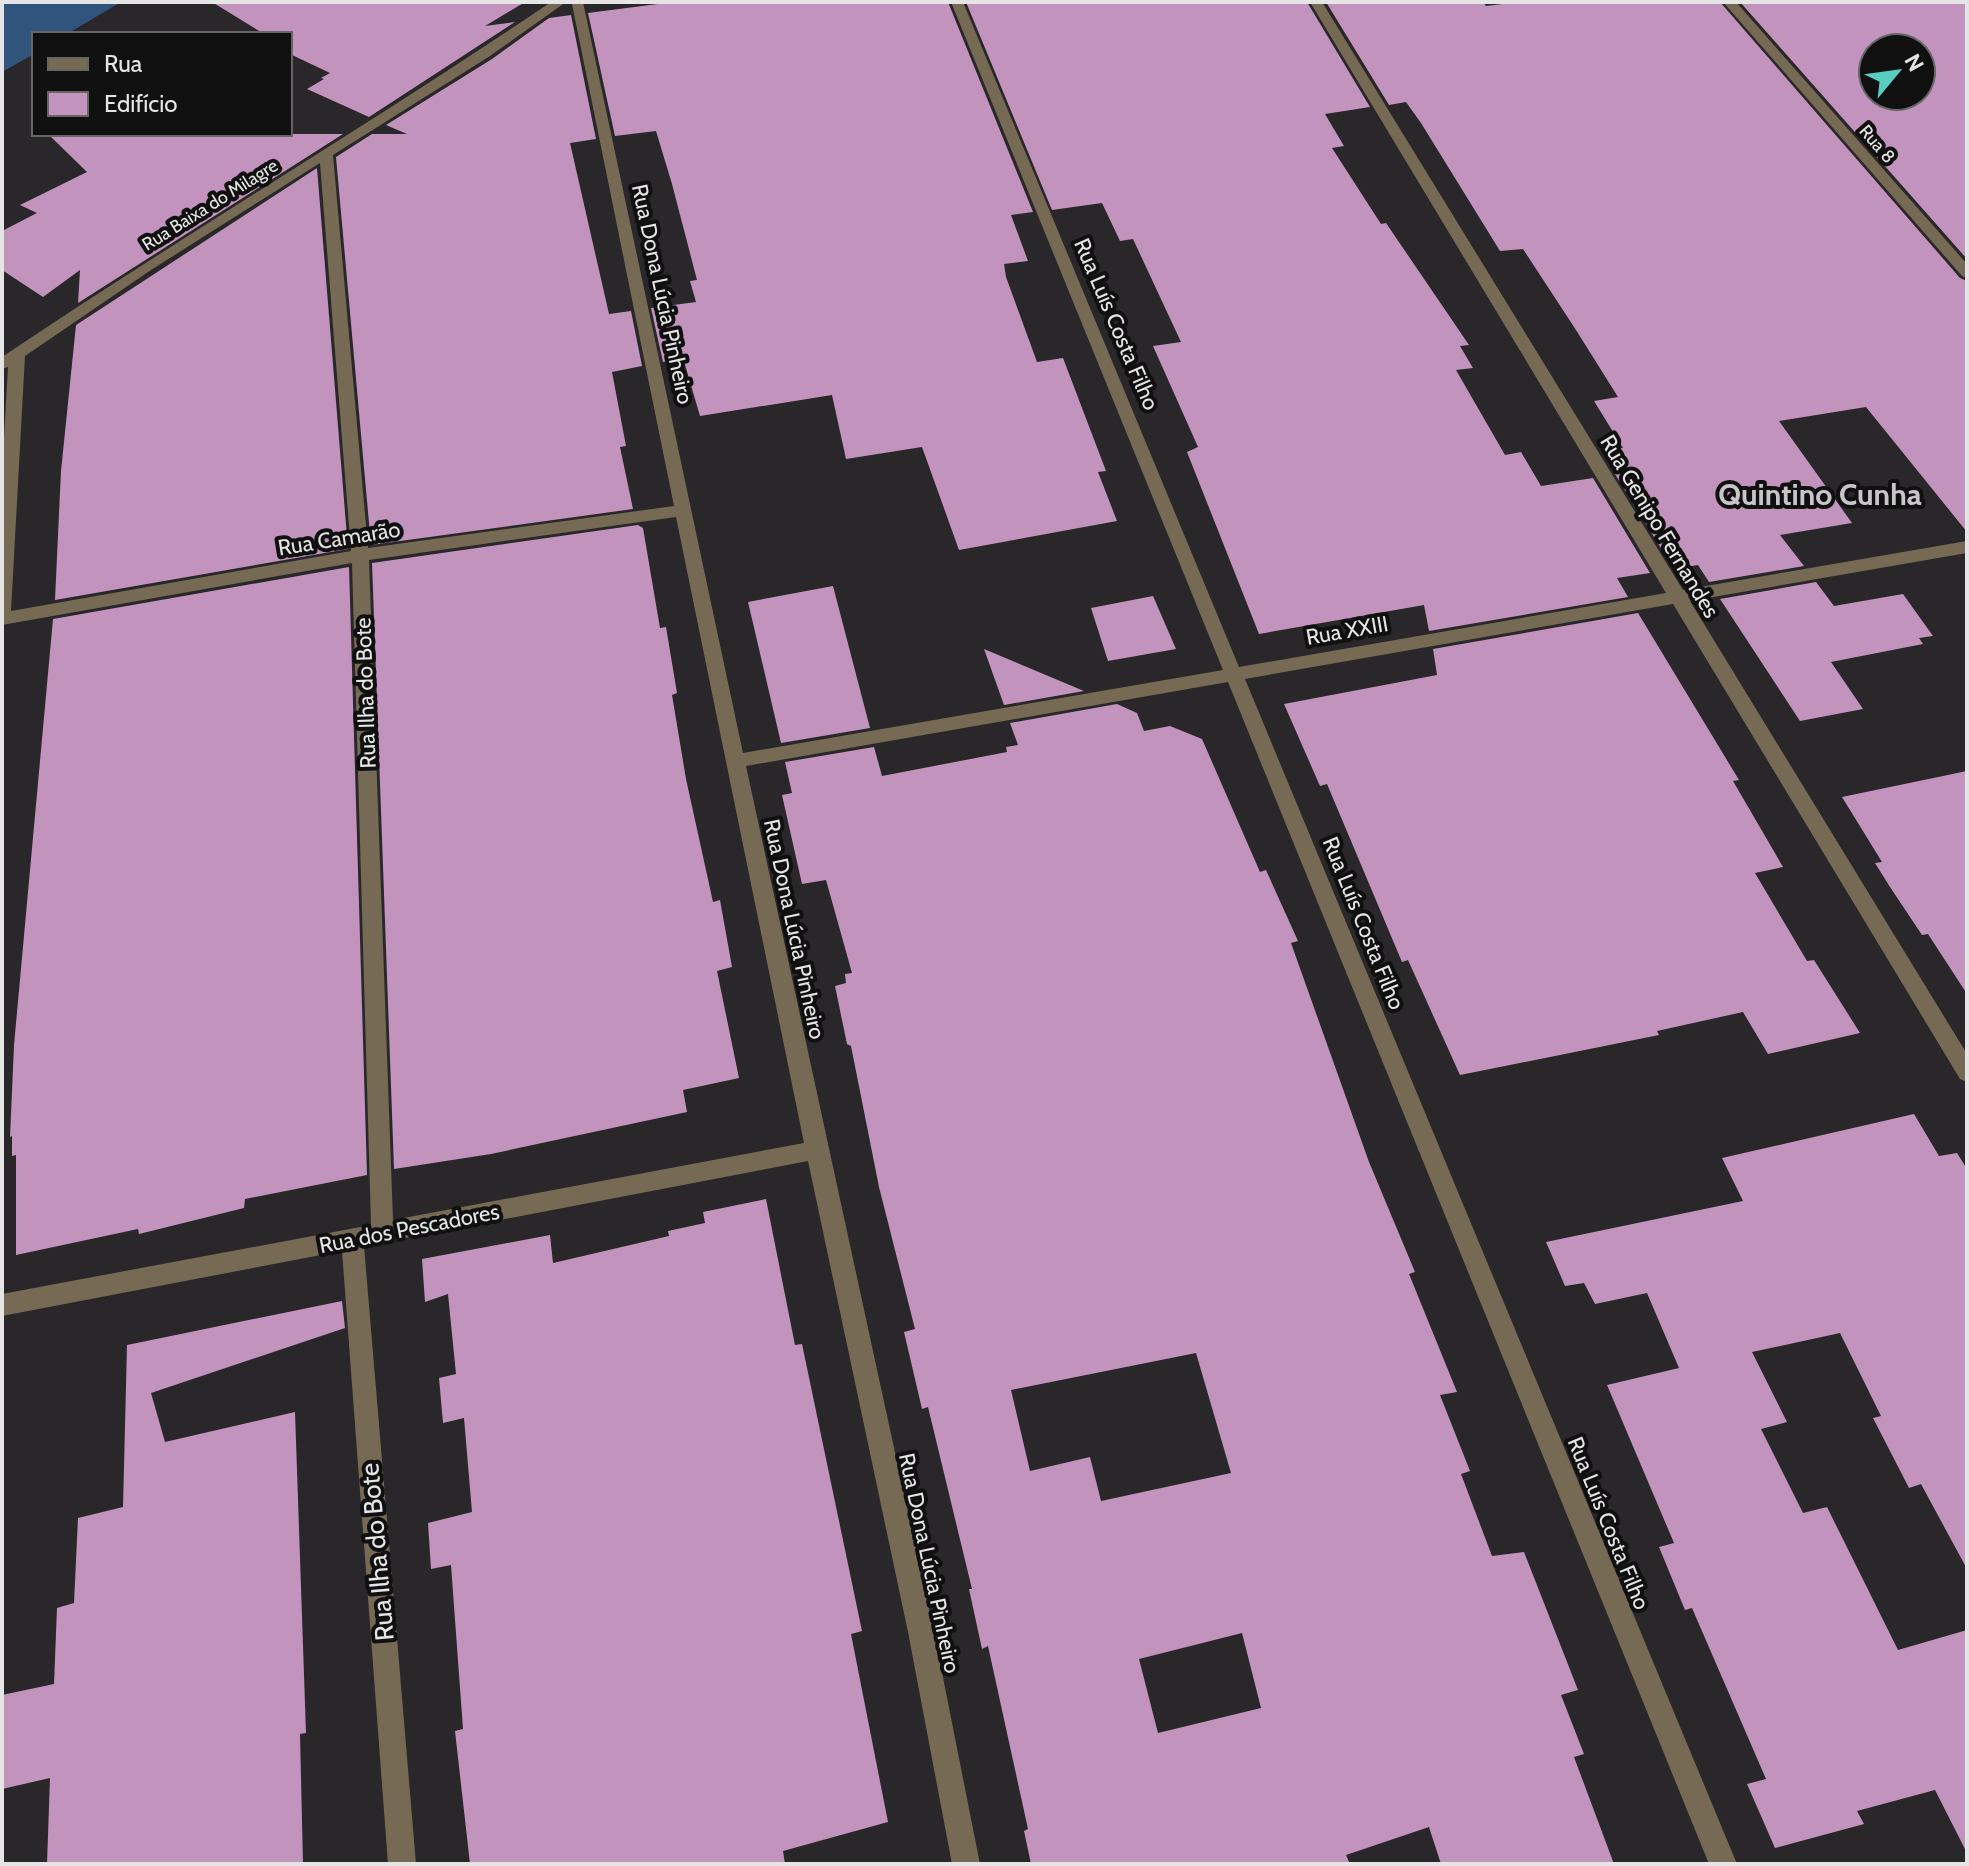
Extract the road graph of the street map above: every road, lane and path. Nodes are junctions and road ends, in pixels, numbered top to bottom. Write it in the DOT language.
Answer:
graph roads {
  1 [pos="576,2"];
  2 [pos="957,2"];
  3 [pos="1316,2"];
  4 [pos="1729,2"];
  5 [pos="326,154"];
  6 [pos="1967,273"];
  7 [pos="17,352"];
  8 [pos="2,364"];
  9 [pos="685,510"];
  10 [pos="1967,547"];
  11 [pos="360,555"];
  12 [pos="1677,597"];
  13 [pos="2,619"];
  14 [pos="1236,674"];
  15 [pos="736,761"];
  16 [pos="1967,1073"];
  17 [pos="816,1150"];
  18 [pos="382,1234"];
  19 [pos="352,1240"];
  20 [pos="2,1305"];
  21 [pos="402,1864"];
  22 [pos="966,1864"];
  23 [pos="1723,1864"];
  1 -- 5 [label="street, Rua Baixa do Milagre"];
  1 -- 9 [label="street, Rua Dona Lúcia Pinheiro"];
  2 -- 14 [label="street, Rua Luís Costa Filho"];
  3 -- 12 [label="street, Rua Genipo Fernandes"];
  4 -- 6 [label="street, Rua 8"];
  5 -- 7 [label="street, Rua Baixa do Milagre"];
  5 -- 11 [label="street, Rua Ilha do Bote"];
  7 -- 8 [label="street, Rua Baixa do Milagre"];
  7 -- 13 [label="street"];
  9 -- 11 [label="street, Rua Camarão"];
  9 -- 15 [label="street, Rua Dona Lúcia Pinheiro"];
  10 -- 12 [label="street, Rua XXIII"];
  11 -- 13 [label="street, Rua Camarão"];
  11 -- 18 [label="street, Rua Ilha do Bote"];
  12 -- 14 [label="street, Rua XXIII"];
  12 -- 16 [label="street, Rua Genipo Fernandes"];
  14 -- 15 [label="street, Rua XXIII"];
  14 -- 23 [label="street, Rua Luís Costa Filho"];
  15 -- 17 [label="street, Rua Dona Lúcia Pinheiro"];
  17 -- 18 [label="street, Rua dos Pescadores"];
  17 -- 22 [label="street, Rua Dona Lúcia Pinheiro"];
  18 -- 19 [label="street, Rua dos Pescadores"];
  19 -- 20 [label="street, Rua dos Pescadores"];
  19 -- 21 [label="street, Rua Ilha do Bote"];
}
